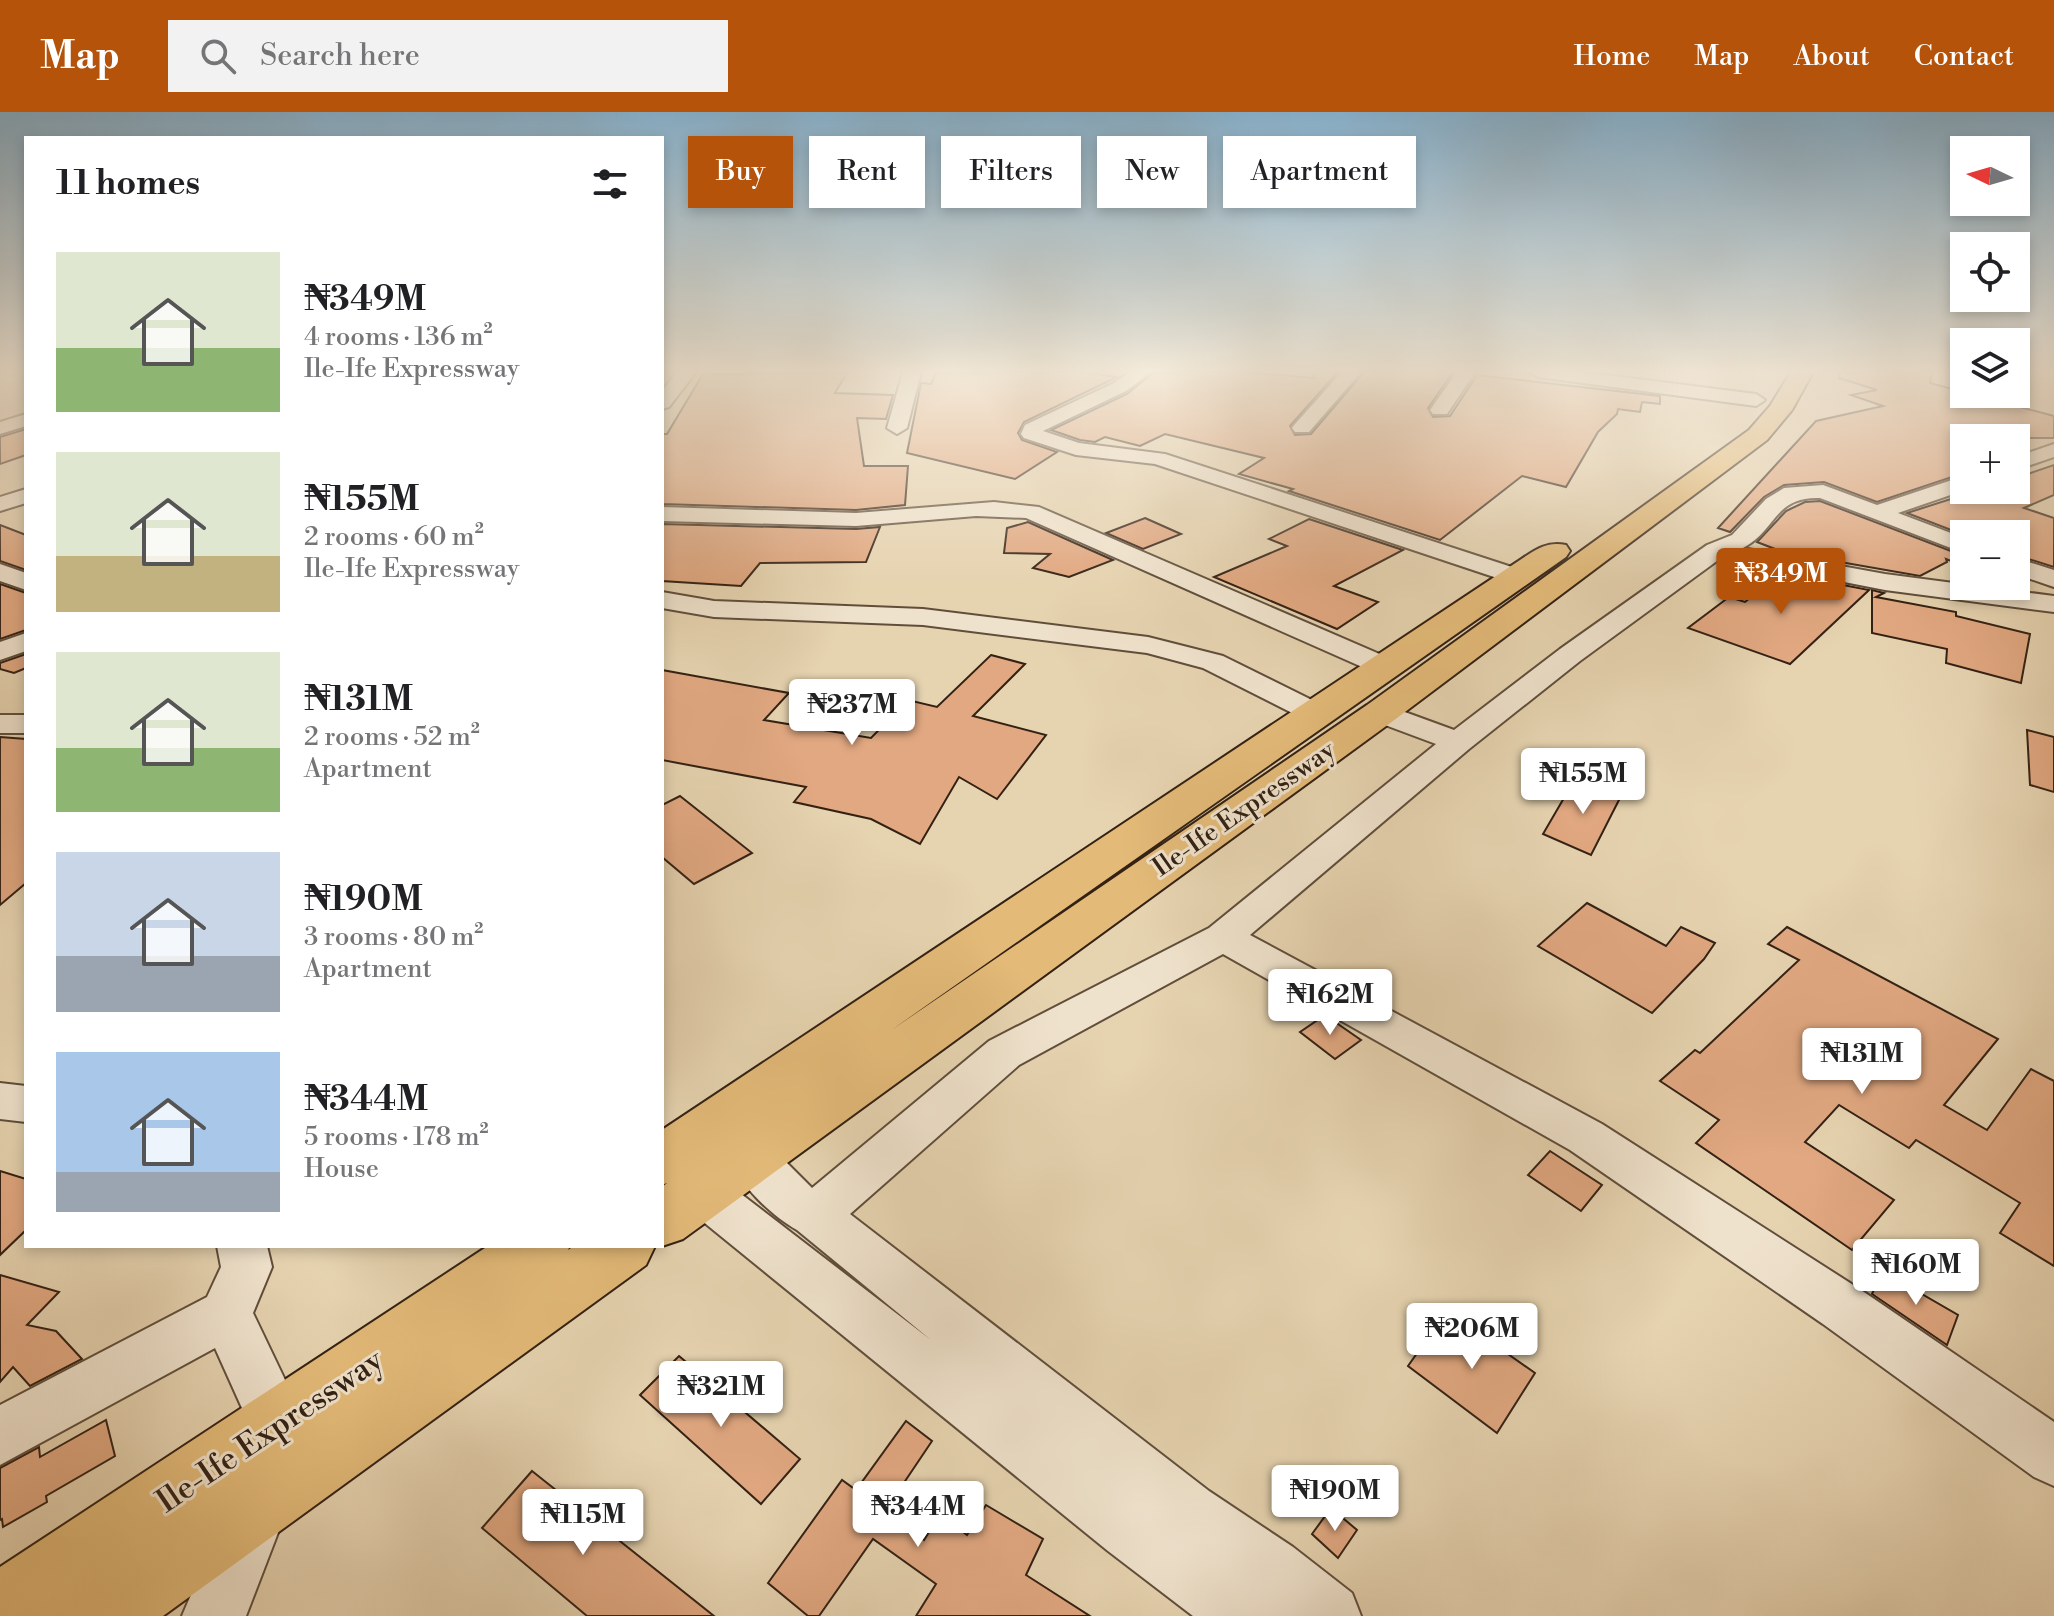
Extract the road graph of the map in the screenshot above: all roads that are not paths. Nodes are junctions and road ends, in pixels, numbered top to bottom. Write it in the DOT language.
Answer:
graph roads {
  1 [pos="1056,442"];
  2 [pos="1714,442"];
  3 [pos="1748,442"];
  4 [pos="2054,450"];
  5 [pos="2030,459"];
  6 [pos="1950,488"];
  7 [pos="24,497"];
  8 [pos="0,504"];
  9 [pos="1874,513"];
  10 [pos="664,514"];
  11 [pos="1950,541"];
  12 [pos="1716,550"];
  13 [pos="2030,570"];
  14 [pos="0,572"];
  15 [pos="1515,576"];
  16 [pos="2054,579"];
  17 [pos="24,581"];
  18 [pos="664,600"];
  19 [pos="2054,604"];
  20 [pos="24,642"];
  21 [pos="0,652"];
  22 [pos="1388,668"];
  23 [pos="1315,713"];
  24 [pos="1380,713"];
  25 [pos="0,724"];
  26 [pos="24,724"];
  27 [pos="1458,742"];
  28 [pos="1223,937"];
  29 [pos="750,1157"];
  30 [pos="675,1191"];
  31 [pos="814,1215"];
  32 [pos="242,1248"];
  33 [pos="536,1248"];
  34 [pos="621,1248"];
  35 [pos="226,1314"];
  36 [pos="279,1426"];
  37 [pos="0,1436"];
  38 [pos="2054,1457"];
  39 [pos="261,1499"];
  40 [pos="1244,1592"];
  41 [pos="0,1613"];
  42 [pos="97,1616"];
  43 [pos="214,1616"];
  44 [pos="1329,1616"];
  1 -- 15 [label="street"];
  2 -- 15 [label="highway, Ile-Ife Expressway"];
  3 -- 24 [label="highway, Ile-Ife Expressway"];
  4 -- 5 [label="street"];
  6 -- 9 [label="street"];
  7 -- 8 [label="street"];
  9 -- 11 [label="street"];
  9 -- 12 [label="street"];
  10 -- 22 [label="street"];
  12 -- 19 [label="street"];
  12 -- 27 [label="street"];
  13 -- 16 [label="street"];
  14 -- 17 [label="street"];
  15 -- 22 [label="highway, Ile-Ife Expressway"];
  18 -- 23 [label="street"];
  20 -- 21 [label="street"];
  22 -- 23 [label="highway, Ile-Ife Expressway"];
  23 -- 30 [label="highway, Ile-Ife Expressway"];
  24 -- 27 [label="street"];
  24 -- 29 [label="highway, Ile-Ife Expressway"];
  25 -- 26 [label="street"];
  27 -- 28 [label="street"];
  28 -- 31 [label="street"];
  28 -- 38 [label="street"];
  29 -- 30 [label="highway, Ile-Ife Expressway"];
  29 -- 31 [label="street"];
  30 -- 40 [label="street"];
  31 -- 40 [label="street"];
  32 -- 35 [label="street"];
  33 -- 36 [label="highway, Ile-Ife Expressway"];
  34 -- 39 [label="highway, Ile-Ife Expressway"];
  35 -- 36 [label="street"];
  35 -- 37 [label="street"];
  36 -- 41 [label="highway, Ile-Ife Expressway"];
  39 -- 42 [label="highway, Ile-Ife Expressway"];
  39 -- 43 [label="street"];
  40 -- 44 [label="street"];
}
